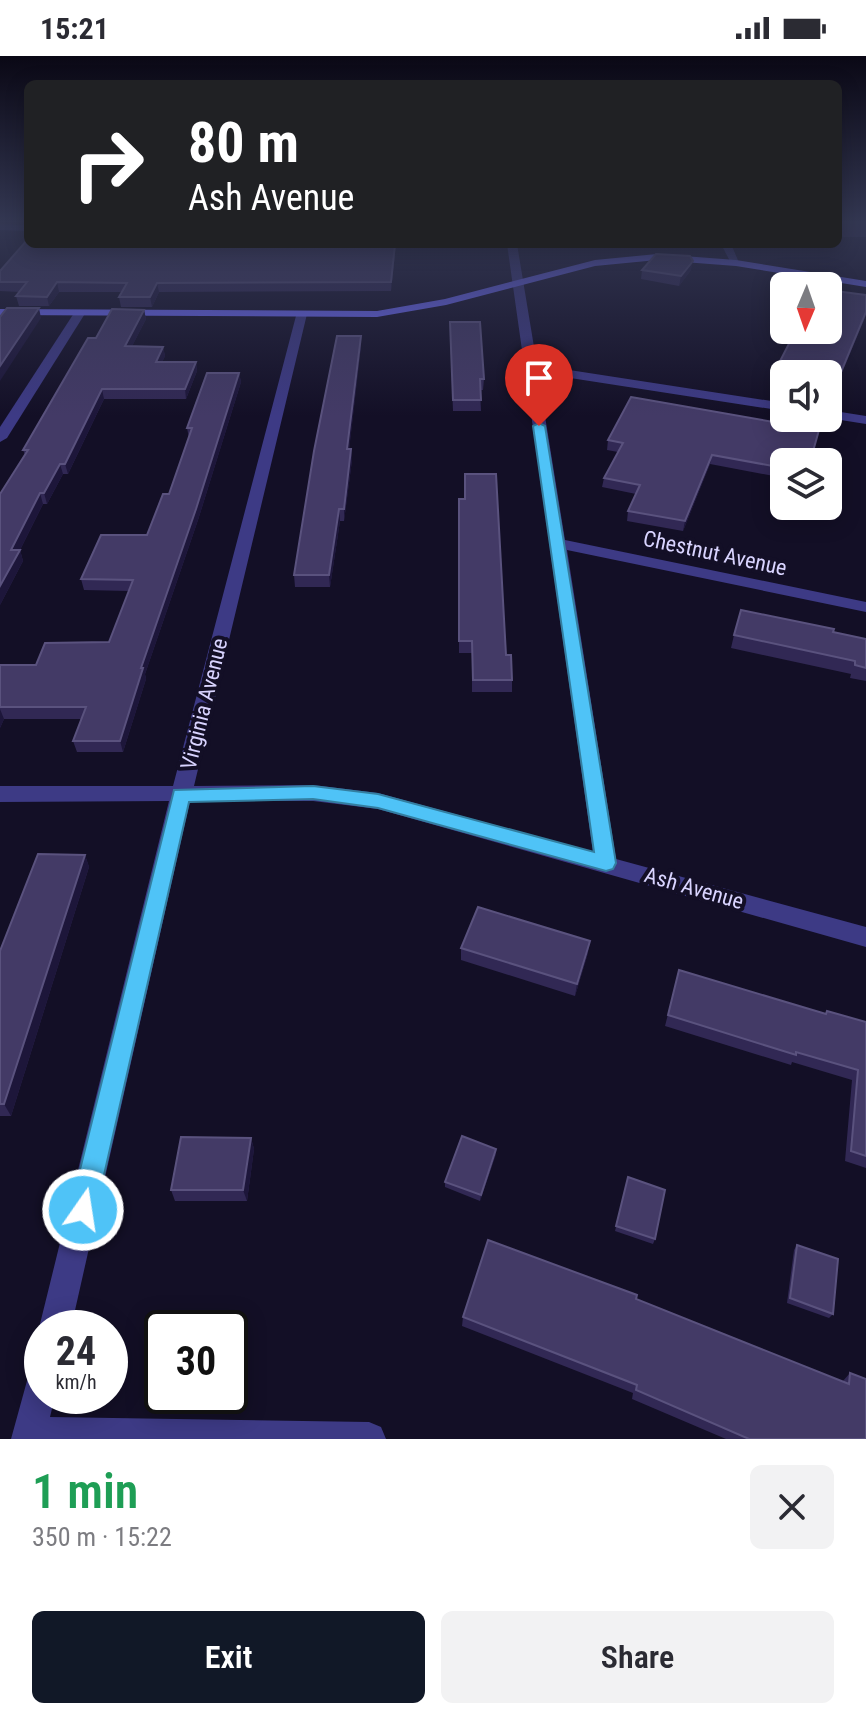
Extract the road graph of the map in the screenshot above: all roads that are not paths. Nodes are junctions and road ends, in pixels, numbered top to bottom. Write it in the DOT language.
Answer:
graph roads {
  1 [pos="509,287"];
  2 [pos="516,287"];
  3 [pos="0,312"];
  4 [pos="80,312"];
  5 [pos="301,314"];
  6 [pos="531,368"];
  7 [pos="770,405"];
  8 [pos="842,416"];
  9 [pos="866,420"];
  10 [pos="0,438"];
  11 [pos="556,543"];
  12 [pos="866,607"];
  13 [pos="0,794"];
  14 [pos="181,795"];
  15 [pos="606,863"];
  16 [pos="866,937"];
  17 [pos="59,1310"];
  18 [pos="34,1414"];
  19 [pos="29,1436"];
  20 [pos="369,1439"];
  1 -- 5 [label="street"];
  2 -- 6 [label="street"];
  3 -- 4 [label="street"];
  4 -- 5 [label="street"];
  4 -- 10 [label="street"];
  5 -- 14 [label="street, Virginia Avenue"];
  6 -- 7 [label="street"];
  6 -- 11 [label="street"];
  8 -- 9 [label="street"];
  11 -- 12 [label="street, Chestnut Avenue"];
  11 -- 15 [label="street"];
  13 -- 14 [label="street, Ash Avenue"];
  14 -- 15 [label="street, Ash Avenue"];
  14 -- 17 [label="street, Virginia Avenue"];
  15 -- 16 [label="street, Ash Avenue"];
  18 -- 19 [label="street"];
  19 -- 20 [label="street"];
}
